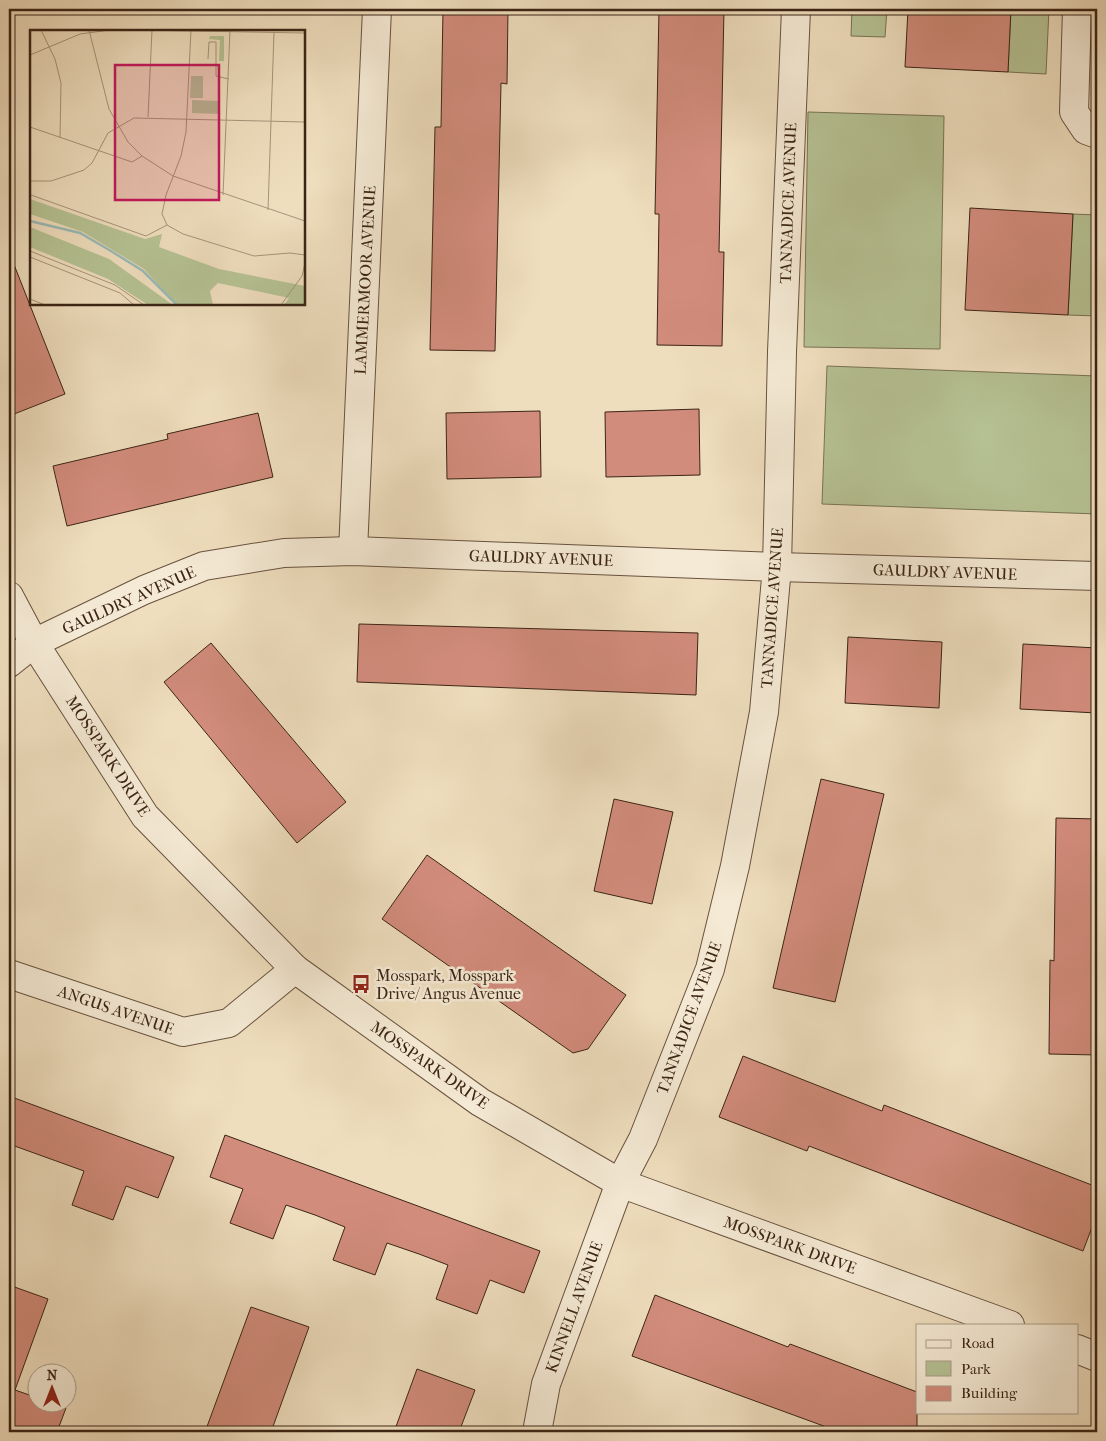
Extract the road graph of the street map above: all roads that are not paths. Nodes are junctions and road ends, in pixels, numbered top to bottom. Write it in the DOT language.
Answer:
graph roads {
  1 [pos="377,9"];
  2 [pos="796,9"];
  3 [pos="1077,9"];
  4 [pos="1097,134"];
  5 [pos="353,551"];
  6 [pos="778,567"];
  7 [pos="1097,576"];
  8 [pos="9,596"];
  9 [pos="34,643"];
  10 [pos="9,663"];
  11 [pos="295,969"];
  12 [pos="9,974"];
  13 [pos="620,1183"];
  14 [pos="1007,1324"];
  15 [pos="1078,1349"];
  16 [pos="1097,1356"];
  17 [pos="537,1432"];
  1 -- 5 [label="street, LAMMERMOOR AVENUE"];
  2 -- 6 [label="street, TANNADICE AVENUE"];
  3 -- 4 [label="street"];
  5 -- 6 [label="street, GAULDRY AVENUE"];
  5 -- 9 [label="street, GAULDRY AVENUE"];
  6 -- 7 [label="street, GAULDRY AVENUE"];
  6 -- 13 [label="street, TANNADICE AVENUE"];
  8 -- 9 [label="street, MOSSPARK DRIVE"];
  9 -- 10 [label="street, GAULDRY AVENUE"];
  9 -- 11 [label="street, MOSSPARK DRIVE"];
  11 -- 12 [label="street, ANGUS AVENUE"];
  11 -- 13 [label="street, MOSSPARK DRIVE"];
  13 -- 14 [label="street, MOSSPARK DRIVE"];
  13 -- 17 [label="street, KINNELL AVENUE"];
  15 -- 16 [label="street"];
}
